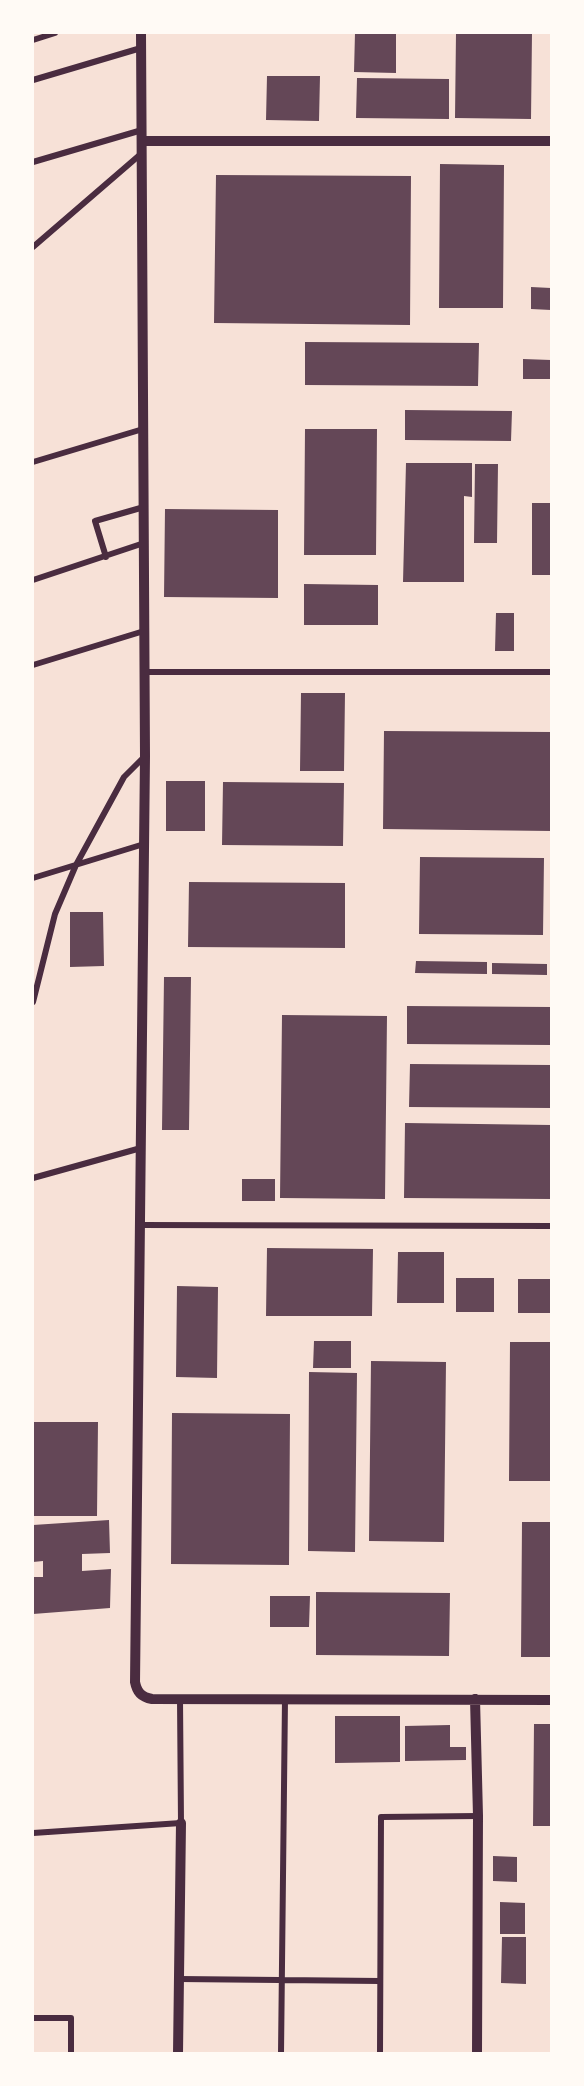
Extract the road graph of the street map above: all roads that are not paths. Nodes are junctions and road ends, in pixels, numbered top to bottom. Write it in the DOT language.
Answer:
graph roads {
  1 [pos="55,33"];
  2 [pos="141,33"];
  3 [pos="33,40"];
  4 [pos="141,48"];
  5 [pos="33,80"];
  6 [pos="142,129"];
  7 [pos="551,141"];
  8 [pos="142,147"];
  9 [pos="33,162"];
  10 [pos="33,247"];
  11 [pos="144,429"];
  12 [pos="33,462"];
  13 [pos="144,507"];
  14 [pos="144,543"];
  15 [pos="106,557"];
  16 [pos="33,580"];
  17 [pos="144,632"];
  18 [pos="33,665"];
  19 [pos="145,672"];
  20 [pos="551,672"];
  21 [pos="145,756"];
  22 [pos="144,844"];
  23 [pos="76,865"];
  24 [pos="33,878"];
  25 [pos="33,1002"];
  26 [pos="141,1148"];
  27 [pos="33,1178"];
  28 [pos="140,1225"];
  29 [pos="551,1226"];
  30 [pos="180,1699"];
  31 [pos="285,1699"];
  32 [pos="475,1699"];
  33 [pos="551,1700"];
  34 [pos="478,1816"];
  35 [pos="181,1823"];
  36 [pos="33,1833"];
  37 [pos="179,1979"];
  38 [pos="282,1981"];
  39 [pos="380,1981"];
  40 [pos="33,2018"];
  41 [pos="71,2053"];
  42 [pos="178,2053"];
  43 [pos="281,2053"];
  44 [pos="380,2053"];
  45 [pos="477,2053"];
  1 -- 3 [label="street"];
  2 -- 4 [label="street"];
  4 -- 5 [label="street"];
  4 -- 6 [label="street"];
  6 -- 8 [label="street"];
  6 -- 9 [label="street"];
  7 -- 8 [label="street"];
  8 -- 10 [label="street"];
  8 -- 11 [label="street"];
  11 -- 12 [label="street"];
  11 -- 13 [label="street"];
  13 -- 14 [label="street"];
  13 -- 15 [label="street"];
  14 -- 15 [label="street"];
  14 -- 17 [label="street"];
  15 -- 16 [label="street"];
  17 -- 18 [label="street"];
  17 -- 19 [label="street"];
  19 -- 20 [label="street"];
  19 -- 21 [label="street"];
  21 -- 22 [label="street"];
  21 -- 23 [label="street"];
  22 -- 23 [label="street"];
  22 -- 26 [label="street"];
  23 -- 24 [label="street"];
  23 -- 25 [label="street"];
  26 -- 27 [label="street"];
  26 -- 28 [label="street"];
  28 -- 29 [label="street"];
  28 -- 30 [label="street"];
  30 -- 31 [label="street"];
  30 -- 35 [label="street"];
  31 -- 32 [label="street"];
  31 -- 38 [label="street"];
  32 -- 33 [label="street"];
  32 -- 34 [label="street"];
  34 -- 39 [label="street"];
  34 -- 45 [label="street"];
  35 -- 36 [label="street"];
  35 -- 37 [label="street"];
  37 -- 38 [label="street"];
  37 -- 42 [label="street"];
  38 -- 39 [label="street"];
  38 -- 43 [label="street"];
  39 -- 44 [label="street"];
  40 -- 41 [label="street"];
}
